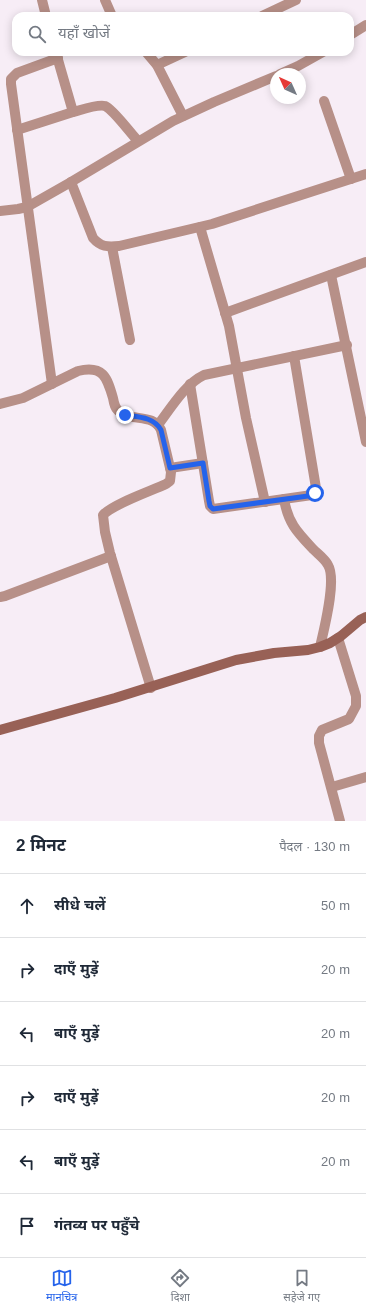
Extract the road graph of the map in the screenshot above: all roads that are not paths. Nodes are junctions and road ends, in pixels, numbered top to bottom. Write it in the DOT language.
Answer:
graph roads {
  1 [pos="42,0"];
  2 [pos="105,0"];
  3 [pos="296,0"];
  4 [pos="45,12"];
  5 [pos="110,12"];
  6 [pos="270,12"];
  7 [pos="366,25"];
  8 [pos="354,32"];
  9 [pos="55,56"];
  10 [pos="57,56"];
  11 [pos="149,56"];
  12 [pos="177,56"];
  13 [pos="316,56"];
  14 [pos="157,65"];
  15 [pos="294,68"];
  16 [pos="270,79"];
  17 [pos="324,101"];
  18 [pos="73,112"];
  19 [pos="183,116"];
  20 [pos="17,130"];
  21 [pos="138,141"];
  22 [pos="366,174"];
  23 [pos="351,179"];
  24 [pos="71,182"];
  25 [pos="27,207"];
  26 [pos="0,211"];
  27 [pos="200,227"];
  28 [pos="112,247"];
  29 [pos="366,262"];
  30 [pos="331,275"];
  31 [pos="225,312"];
  32 [pos="130,340"];
  33 [pos="347,345"];
  34 [pos="294,356"];
  35 [pos="237,368"];
  36 [pos="52,384"];
  37 [pos="190,384"];
  38 [pos="0,404"];
  39 [pos="158,425"];
  40 [pos="366,442"];
  41 [pos="203,463"];
  42 [pos="170,468"];
  43 [pos="284,499"];
  44 [pos="265,502"];
  45 [pos="111,556"];
  46 [pos="0,597"];
  47 [pos="366,617"];
  48 [pos="338,638"];
  49 [pos="320,647"];
  50 [pos="151,688"];
  51 [pos="0,730"];
  52 [pos="366,777"];
  53 [pos="332,787"];
  54 [pos="340,821"];
  1 -- 4 [label="street"];
  2 -- 5 [label="street"];
  3 -- 6 [label="street"];
  7 -- 8 [label="street"];
  9 -- 20 [label="street"];
  10 -- 18 [label="street"];
  11 -- 14 [label="street"];
  12 -- 14 [label="street"];
  13 -- 15 [label="street"];
  14 -- 19 [label="street"];
  16 -- 19 [label="street"];
  17 -- 23 [label="street"];
  18 -- 20 [label="street"];
  18 -- 21 [label="street"];
  19 -- 21 [label="street"];
  20 -- 25 [label="street"];
  21 -- 24 [label="street"];
  22 -- 23 [label="street"];
  23 -- 27 [label="street"];
  24 -- 25 [label="street"];
  24 -- 28 [label="street"];
  25 -- 26 [label="street"];
  25 -- 36 [label="street"];
  27 -- 28 [label="street"];
  27 -- 31 [label="street"];
  28 -- 32 [label="street"];
  29 -- 30 [label="street"];
  30 -- 31 [label="street"];
  30 -- 33 [label="street"];
  31 -- 35 [label="street"];
  33 -- 34 [label="street"];
  33 -- 40 [label="street"];
  34 -- 35 [label="street"];
  34 -- 43 [label="street"];
  35 -- 37 [label="street"];
  35 -- 44 [label="street"];
  36 -- 38 [label="street"];
  36 -- 39 [label="street"];
  37 -- 39 [label="street"];
  37 -- 41 [label="street"];
  39 -- 42 [label="street"];
  41 -- 42 [label="street"];
  41 -- 44 [label="street"];
  42 -- 45 [label="street"];
  43 -- 44 [label="street"];
  43 -- 49 [label="street"];
  45 -- 46 [label="street"];
  45 -- 50 [label="street"];
  47 -- 48 [label="street"];
  48 -- 49 [label="street"];
  48 -- 53 [label="street"];
  49 -- 50 [label="street"];
  50 -- 51 [label="street"];
  52 -- 53 [label="street"];
  53 -- 54 [label="street"];
}
